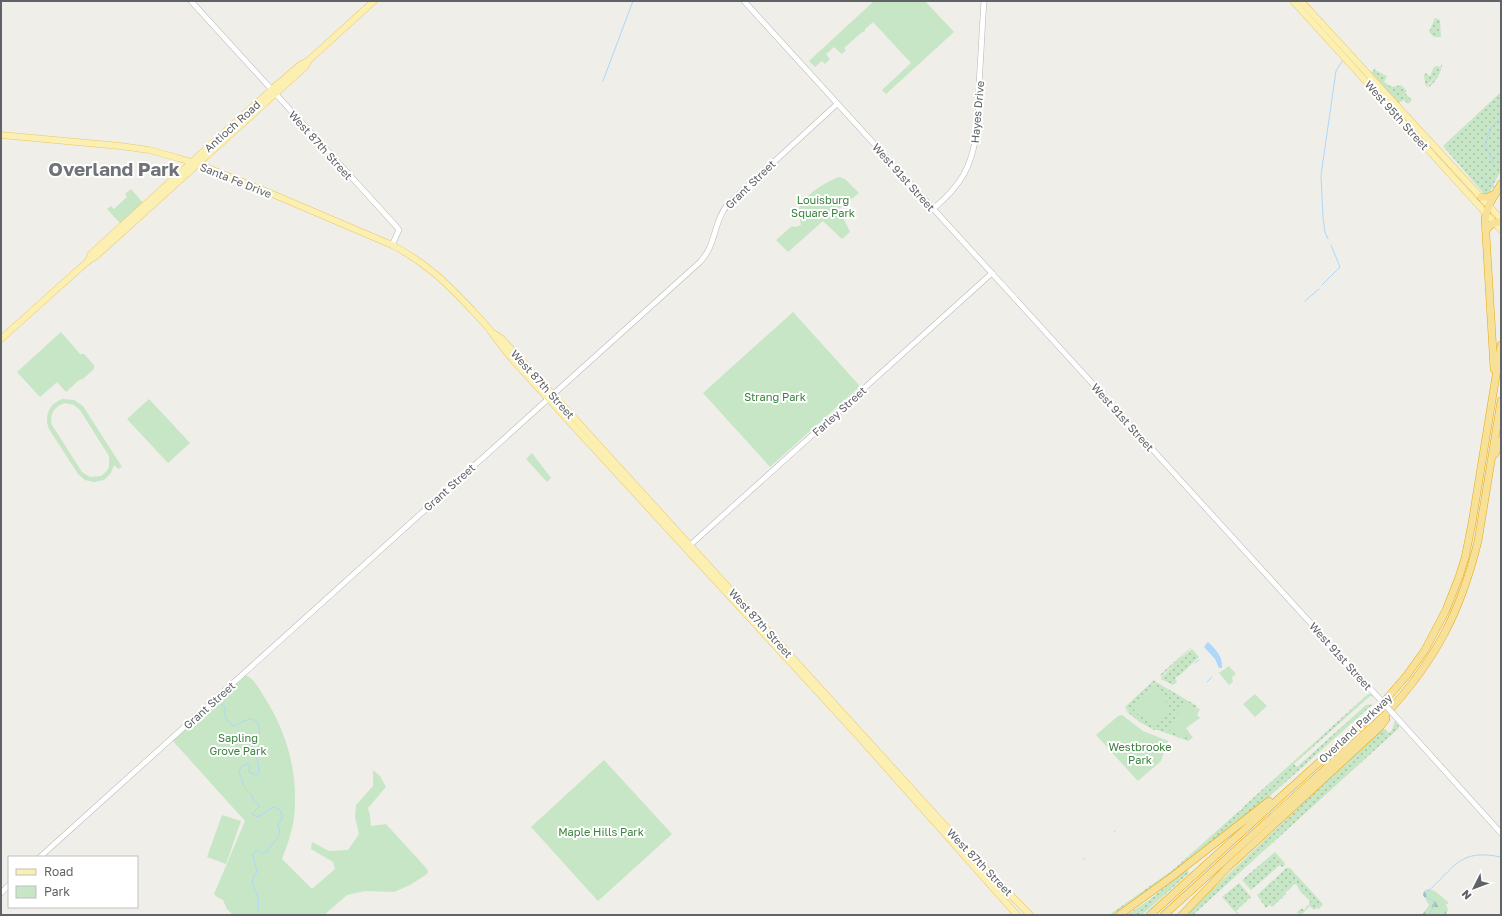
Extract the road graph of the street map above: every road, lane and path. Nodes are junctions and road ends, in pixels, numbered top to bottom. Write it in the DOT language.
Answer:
graph roads {
  1 [pos="191,1"];
  2 [pos="374,1"];
  3 [pos="744,1"];
  4 [pos="984,1"];
  5 [pos="1294,1"];
  6 [pos="1301,1"];
  7 [pos="1339,47"];
  8 [pos="273,92"];
  9 [pos="837,104"];
  10 [pos="1,135"];
  11 [pos="195,163"];
  12 [pos="1501,184"];
  13 [pos="1496,194"];
  14 [pos="1481,197"];
  15 [pos="1489,205"];
  16 [pos="933,209"];
  17 [pos="1486,213"];
  18 [pos="1499,221"];
  19 [pos="1486,230"];
  20 [pos="1501,230"];
  21 [pos="392,245"];
  22 [pos="992,273"];
  23 [pos="1,340"];
  24 [pos="1501,345"];
  25 [pos="1495,381"];
  26 [pos="550,396"];
  27 [pos="1501,401"];
  28 [pos="1501,440"];
  29 [pos="1490,467"];
  30 [pos="688,547"];
  31 [pos="1398,701"];
  32 [pos="1290,789"];
  33 [pos="1501,833"];
  34 [pos="41,856"];
  35 [pos="1210,884"];
  36 [pos="1007,904"];
  37 [pos="1017,915"];
  38 [pos="1026,915"];
  39 [pos="1030,915"];
  40 [pos="1119,915"];
  41 [pos="1150,915"];
  42 [pos="1164,915"];
  43 [pos="1175,915"];
  44 [pos="1182,915"];
  1 -- 8 [label="street, West 87th Street"];
  2 -- 8 [label="main road, Antioch Road"];
  3 -- 9 [label="street, West 91st Street"];
  4 -- 16 [label="street, Hayes Drive"];
  5 -- 7 [label="main road, West 95th Street"];
  6 -- 7 [label="main road, West 95th Street"];
  7 -- 14 [label="main road, West 95th Street"];
  7 -- 17 [label="main road, West 95th Street"];
  8 -- 11 [label="main road, Antioch Road"];
  8 -- 21 [label="street, West 87th Street"];
  9 -- 16 [label="street, West 91st Street"];
  9 -- 26 [label="street, Grant Street"];
  10 -- 11 [label="main road, Santa Fe Drive"];
  11 -- 21 [label="main road, Santa Fe Drive"];
  11 -- 23 [label="main road, Antioch Road"];
  12 -- 13 [label="highway"];
  13 -- 14 [label="highway"];
  13 -- 15 [label="highway"];
  14 -- 15 [label="main road, West 95th Street"];
  15 -- 17 [label="highway"];
  15 -- 18 [label="main road, West 95th Street"];
  16 -- 22 [label="street, West 91st Street"];
  17 -- 18 [label="main road, West 95th Street"];
  17 -- 19 [label="highway"];
  18 -- 19 [label="highway"];
  18 -- 20 [label="main road, West 95th Street"];
  19 -- 25 [label="highway"];
  21 -- 26 [label="main road, West 87th Street"];
  22 -- 30 [label="street, Farley Street"];
  22 -- 33 [label="street, West 91st Street, bridge"];
  24 -- 25 [label="highway, Overland Parkway"];
  25 -- 32 [label="highway, Overland Parkway"];
  26 -- 30 [label="main road, West 87th Street"];
  26 -- 34 [label="street, Grant Street"];
  27 -- 29 [label="highway, Overland Parkway"];
  28 -- 29 [label="highway"];
  29 -- 31 [label="highway, Overland Parkway"];
  30 -- 36 [label="main road, West 87th Street"];
  30 -- 39 [label="main road, West 87th Street"];
  31 -- 35 [label="highway"];
  31 -- 42 [label="highway, Overland Parkway"];
  32 -- 40 [label="highway"];
  32 -- 41 [label="highway, Overland Parkway"];
  35 -- 43 [label="highway"];
  35 -- 44 [label="highway"];
  36 -- 37 [label="main road, West 87th Street"];
  36 -- 38 [label="main road"];
}
